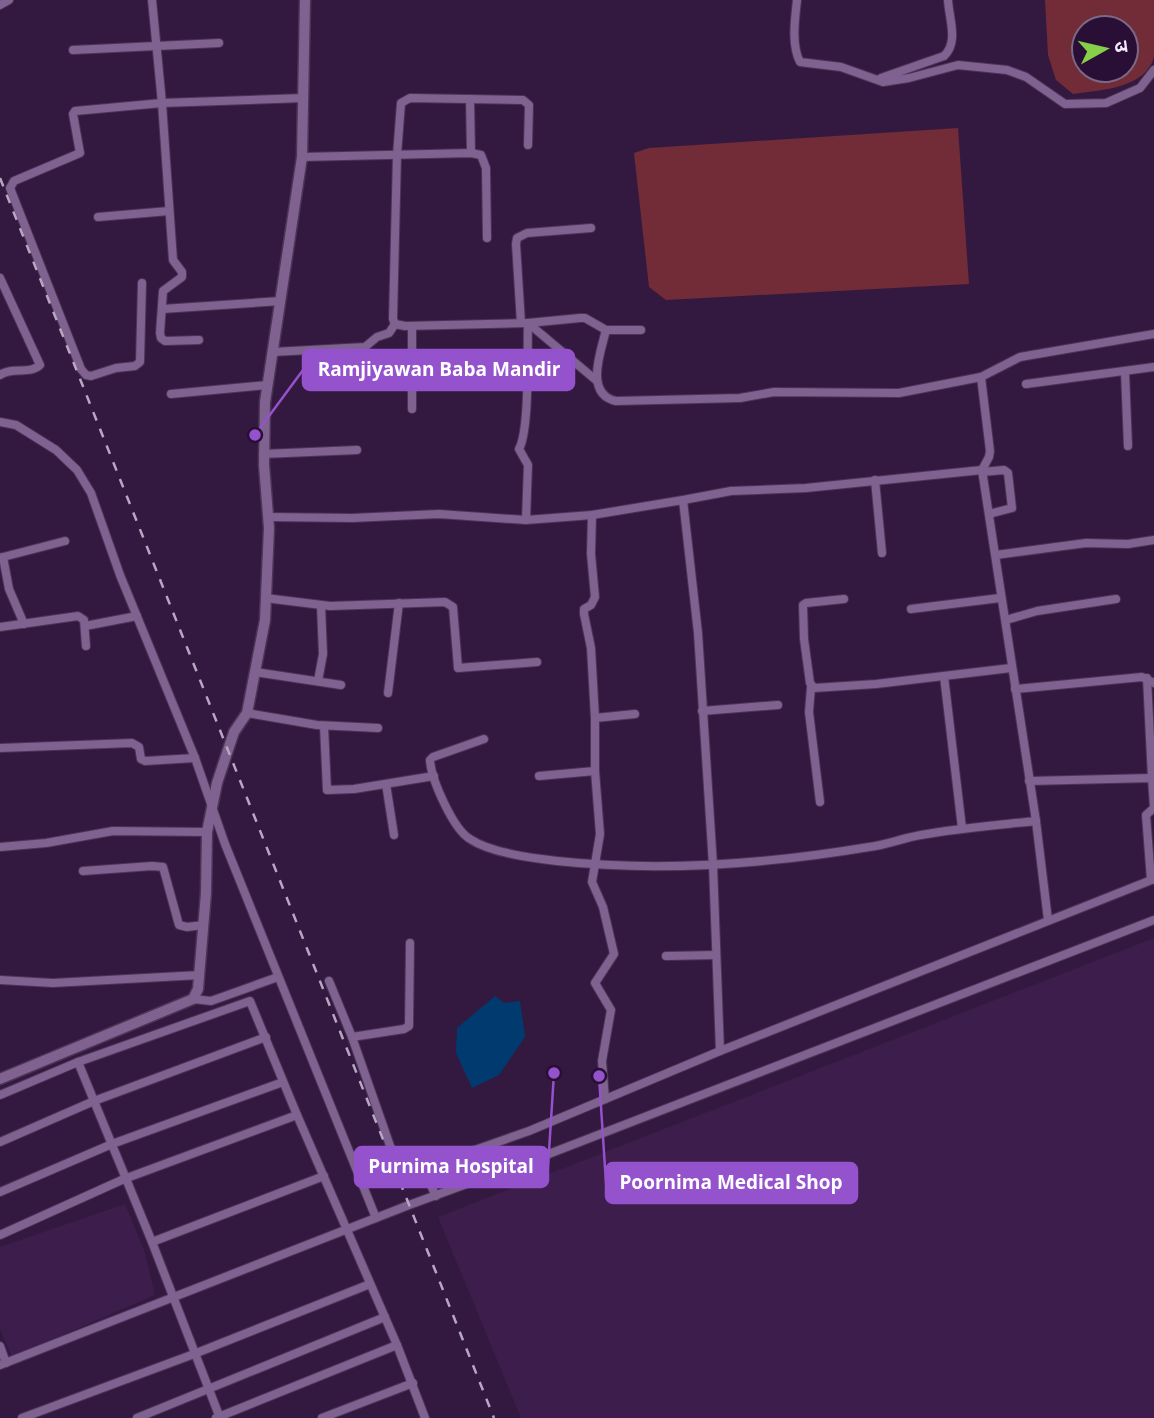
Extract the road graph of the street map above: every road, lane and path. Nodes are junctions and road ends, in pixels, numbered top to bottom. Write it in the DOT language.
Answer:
graph roads {
  1 [pos="9,0"];
  2 [pos="152,0"];
  3 [pos="305,0"];
  4 [pos="797,0"];
  5 [pos="948,0"];
  6 [pos="0,5"];
  7 [pos="219,43"];
  8 [pos="156,46"];
  9 [pos="73,50"];
  10 [pos="1154,70"];
  11 [pos="877,79"];
  12 [pos="304,98"];
  13 [pos="470,99"];
  14 [pos="162,103"];
  15 [pos="528,145"];
  16 [pos="471,153"];
  17 [pos="397,155"];
  18 [pos="302,157"];
  19 [pos="169,211"];
  20 [pos="98,217"];
  21 [pos="591,228"];
  22 [pos="487,239"];
  23 [pos="0,278"];
  24 [pos="142,283"];
  25 [pos="281,302"];
  26 [pos="162,309"];
  27 [pos="524,323"];
  28 [pos="395,324"];
  29 [pos="412,326"];
  30 [pos="606,330"];
  31 [pos="641,330"];
  32 [pos="1154,334"];
  33 [pos="199,340"];
  34 [pos="273,352"];
  35 [pos="1154,367"];
  36 [pos="1125,372"];
  37 [pos="0,375"];
  38 [pos="981,377"];
  39 [pos="597,381"];
  40 [pos="1026,384"];
  41 [pos="267,385"];
  42 [pos="171,394"];
  43 [pos="412,409"];
  44 [pos="0,422"];
  45 [pos="1128,446"];
  46 [pos="357,450"];
  47 [pos="263,454"];
  48 [pos="982,471"];
  49 [pos="875,480"];
  50 [pos="683,500"];
  51 [pos="989,514"];
  52 [pos="592,515"];
  53 [pos="269,517"];
  54 [pos="526,520"];
  55 [pos="1154,540"];
  56 [pos="65,541"];
  57 [pos="882,554"];
  58 [pos="996,555"];
  59 [pos="1,557"];
  60 [pos="265,598"];
  61 [pos="1000,598"];
  62 [pos="844,599"];
  63 [pos="1116,599"];
  64 [pos="399,603"];
  65 [pos="321,606"];
  66 [pos="911,610"];
  67 [pos="137,616"];
  68 [pos="1006,620"];
  69 [pos="24,624"];
  70 [pos="85,626"];
  71 [pos="0,627"];
  72 [pos="86,646"];
  73 [pos="537,662"];
  74 [pos="1012,668"];
  75 [pos="255,672"];
  76 [pos="944,676"];
  77 [pos="1150,680"];
  78 [pos="318,681"];
  79 [pos="341,685"];
  80 [pos="811,687"];
  81 [pos="1015,689"];
  82 [pos="388,693"];
  83 [pos="778,705"];
  84 [pos="702,711"];
  85 [pos="247,713"];
  86 [pos="635,714"];
  87 [pos="594,718"];
  88 [pos="324,726"];
  89 [pos="378,728"];
  90 [pos="484,739"];
  91 [pos="0,748"];
  92 [pos="195,758"];
  93 [pos="595,771"];
  94 [pos="434,776"];
  95 [pos="539,776"];
  96 [pos="1152,778"];
  97 [pos="1029,781"];
  98 [pos="386,784"];
  99 [pos="820,802"];
  100 [pos="212,808"];
  101 [pos="1036,821"];
  102 [pos="962,828"];
  103 [pos="207,831"];
  104 [pos="394,835"];
  105 [pos="0,847"];
  106 [pos="596,865"];
  107 [pos="713,865"];
  108 [pos="83,871"];
  109 [pos="1152,880"];
  110 [pos="1048,920"];
  111 [pos="1154,920"];
  112 [pos="204,926"];
  113 [pos="410,943"];
  114 [pos="716,955"];
  115 [pos="666,956"];
  116 [pos="200,975"];
  117 [pos="278,977"];
  118 [pos="0,981"];
  119 [pos="329,981"];
  120 [pos="193,999"];
  121 [pos="266,1037"];
  122 [pos="352,1037"];
  123 [pos="720,1051"];
  124 [pos="78,1062"];
  125 [pos="0,1079"];
  126 [pos="284,1082"];
  127 [pos="0,1096"];
  128 [pos="605,1099"];
  129 [pos="94,1101"];
  130 [pos="297,1115"];
  131 [pos="0,1142"];
  132 [pos="111,1144"];
  133 [pos="324,1176"];
  134 [pos="124,1179"];
  135 [pos="429,1180"];
  136 [pos="0,1192"];
  137 [pos="436,1196"];
  138 [pos="376,1218"];
  139 [pos="347,1229"];
  140 [pos="0,1234"];
  141 [pos="152,1242"];
  142 [pos="370,1284"];
  143 [pos="172,1297"];
  144 [pos="385,1317"];
  145 [pos="397,1345"];
  146 [pos="0,1346"];
  147 [pos="194,1354"];
  148 [pos="3,1364"];
  149 [pos="413,1383"];
  150 [pos="208,1389"];
  151 [pos="424,1416"];
  152 [pos="22,1418"];
  153 [pos="136,1418"];
  154 [pos="218,1418"];
  155 [pos="322,1418"];
  156 [pos="414,1418"];
  1 -- 6 [label="street"];
  2 -- 8 [label="street"];
  3 -- 12 [label="street"];
  4 -- 11 [label="street"];
  5 -- 11 [label="street"];
  7 -- 8 [label="street"];
  8 -- 9 [label="street"];
  8 -- 14 [label="street"];
  10 -- 11 [label="street"];
  12 -- 14 [label="street"];
  12 -- 18 [label="street"];
  13 -- 15 [label="street"];
  13 -- 16 [label="street"];
  13 -- 17 [label="street"];
  14 -- 19 [label="street"];
  14 -- 24 [label="street"];
  16 -- 17 [label="street"];
  16 -- 22 [label="street"];
  17 -- 18 [label="street"];
  17 -- 28 [label="street"];
  18 -- 25 [label="street"];
  19 -- 20 [label="street"];
  19 -- 26 [label="street"];
  21 -- 27 [label="street"];
  23 -- 37 [label="street"];
  25 -- 26 [label="street"];
  25 -- 34 [label="street"];
  26 -- 33 [label="street"];
  27 -- 29 [label="street"];
  27 -- 30 [label="street"];
  27 -- 39 [label="street"];
  27 -- 54 [label="street"];
  28 -- 29 [label="street"];
  28 -- 34 [label="street"];
  29 -- 43 [label="street"];
  30 -- 31 [label="street"];
  30 -- 39 [label="street"];
  32 -- 38 [label="street"];
  34 -- 41 [label="street"];
  35 -- 36 [label="street"];
  36 -- 40 [label="street"];
  36 -- 45 [label="street"];
  38 -- 39 [label="street"];
  38 -- 48 [label="street"];
  41 -- 42 [label="street"];
  41 -- 47 [label="street"];
  44 -- 67 [label="street"];
  46 -- 47 [label="street"];
  47 -- 53 [label="street"];
  48 -- 49 [label="street"];
  48 -- 51 [label="street"];
  48 -- 51 [label="street"];
  49 -- 50 [label="street"];
  49 -- 57 [label="street"];
  50 -- 52 [label="street"];
  50 -- 84 [label="street"];
  51 -- 58 [label="street"];
  52 -- 54 [label="street"];
  52 -- 87 [label="street"];
  53 -- 54 [label="street"];
  53 -- 60 [label="street"];
  55 -- 58 [label="street"];
  56 -- 59 [label="street"];
  58 -- 61 [label="street"];
  59 -- 69 [label="street"];
  60 -- 65 [label="street"];
  60 -- 75 [label="street"];
  61 -- 66 [label="street"];
  61 -- 68 [label="street"];
  62 -- 80 [label="street"];
  63 -- 68 [label="street"];
  64 -- 65 [label="street"];
  64 -- 73 [label="street"];
  64 -- 82 [label="street"];
  65 -- 78 [label="street"];
  67 -- 70 [label="street"];
  67 -- 92 [label="street"];
  68 -- 74 [label="street"];
  69 -- 70 [label="street"];
  69 -- 71 [label="street"];
  70 -- 72 [label="street"];
  74 -- 76 [label="street"];
  74 -- 81 [label="street"];
  75 -- 78 [label="street"];
  75 -- 85 [label="street"];
  76 -- 80 [label="street"];
  76 -- 102 [label="street"];
  77 -- 81 [label="street"];
  77 -- 96 [label="street"];
  78 -- 79 [label="street"];
  80 -- 99 [label="street"];
  81 -- 97 [label="street"];
  83 -- 84 [label="street"];
  84 -- 107 [label="street"];
  85 -- 88 [label="street"];
  85 -- 100 [label="street"];
  86 -- 87 [label="street"];
  87 -- 93 [label="street"];
  88 -- 89 [label="street"];
  88 -- 98 [label="street"];
  90 -- 94 [label="street"];
  91 -- 92 [label="street"];
  92 -- 100 [label="street"];
  93 -- 95 [label="street"];
  93 -- 106 [label="street"];
  94 -- 98 [label="street"];
  94 -- 106 [label="street"];
  96 -- 97 [label="street"];
  96 -- 109 [label="street"];
  97 -- 101 [label="street"];
  98 -- 104 [label="street"];
  100 -- 103 [label="street"];
  100 -- 117 [label="street"];
  101 -- 102 [label="street"];
  101 -- 110 [label="street"];
  102 -- 107 [label="street"];
  103 -- 105 [label="street"];
  103 -- 112 [label="street"];
  106 -- 107 [label="street"];
  106 -- 128 [label="street"];
  107 -- 114 [label="street"];
  108 -- 112 [label="street"];
  109 -- 110 [label="street"];
  110 -- 123 [label="street"];
  111 -- 137 [label="street"];
  112 -- 116 [label="street"];
  113 -- 122 [label="street"];
  114 -- 115 [label="street"];
  114 -- 123 [label="street"];
  116 -- 118 [label="street"];
  116 -- 120 [label="street"];
  117 -- 120 [label="street"];
  117 -- 138 [label="street"];
  119 -- 122 [label="street"];
  120 -- 125 [label="street"];
  121 -- 124 [label="street"];
  121 -- 126 [label="street"];
  121 -- 129 [label="street"];
  122 -- 135 [label="street"];
  123 -- 128 [label="street"];
  124 -- 127 [label="street"];
  124 -- 129 [label="street"];
  126 -- 130 [label="street"];
  126 -- 132 [label="street"];
  128 -- 135 [label="street"];
  129 -- 131 [label="street"];
  129 -- 132 [label="street"];
  130 -- 133 [label="street"];
  130 -- 134 [label="street"];
  132 -- 134 [label="street"];
  132 -- 136 [label="street"];
  133 -- 139 [label="street"];
  133 -- 141 [label="street"];
  134 -- 140 [label="street"];
  134 -- 141 [label="street"];
  135 -- 137 [label="street"];
  137 -- 138 [label="street"];
  138 -- 139 [label="street"];
  139 -- 142 [label="street"];
  139 -- 143 [label="street"];
  141 -- 143 [label="street"];
  142 -- 144 [label="street"];
  142 -- 147 [label="street"];
  143 -- 147 [label="street"];
  143 -- 148 [label="street"];
  144 -- 145 [label="street"];
  144 -- 150 [label="street"];
  145 -- 149 [label="street"];
  145 -- 154 [label="street"];
  146 -- 148 [label="street"];
  147 -- 150 [label="street"];
  147 -- 152 [label="street"];
  149 -- 151 [label="street"];
  149 -- 155 [label="street"];
  150 -- 153 [label="street"];
  150 -- 154 [label="street"];
  151 -- 156 [label="street"];
}
